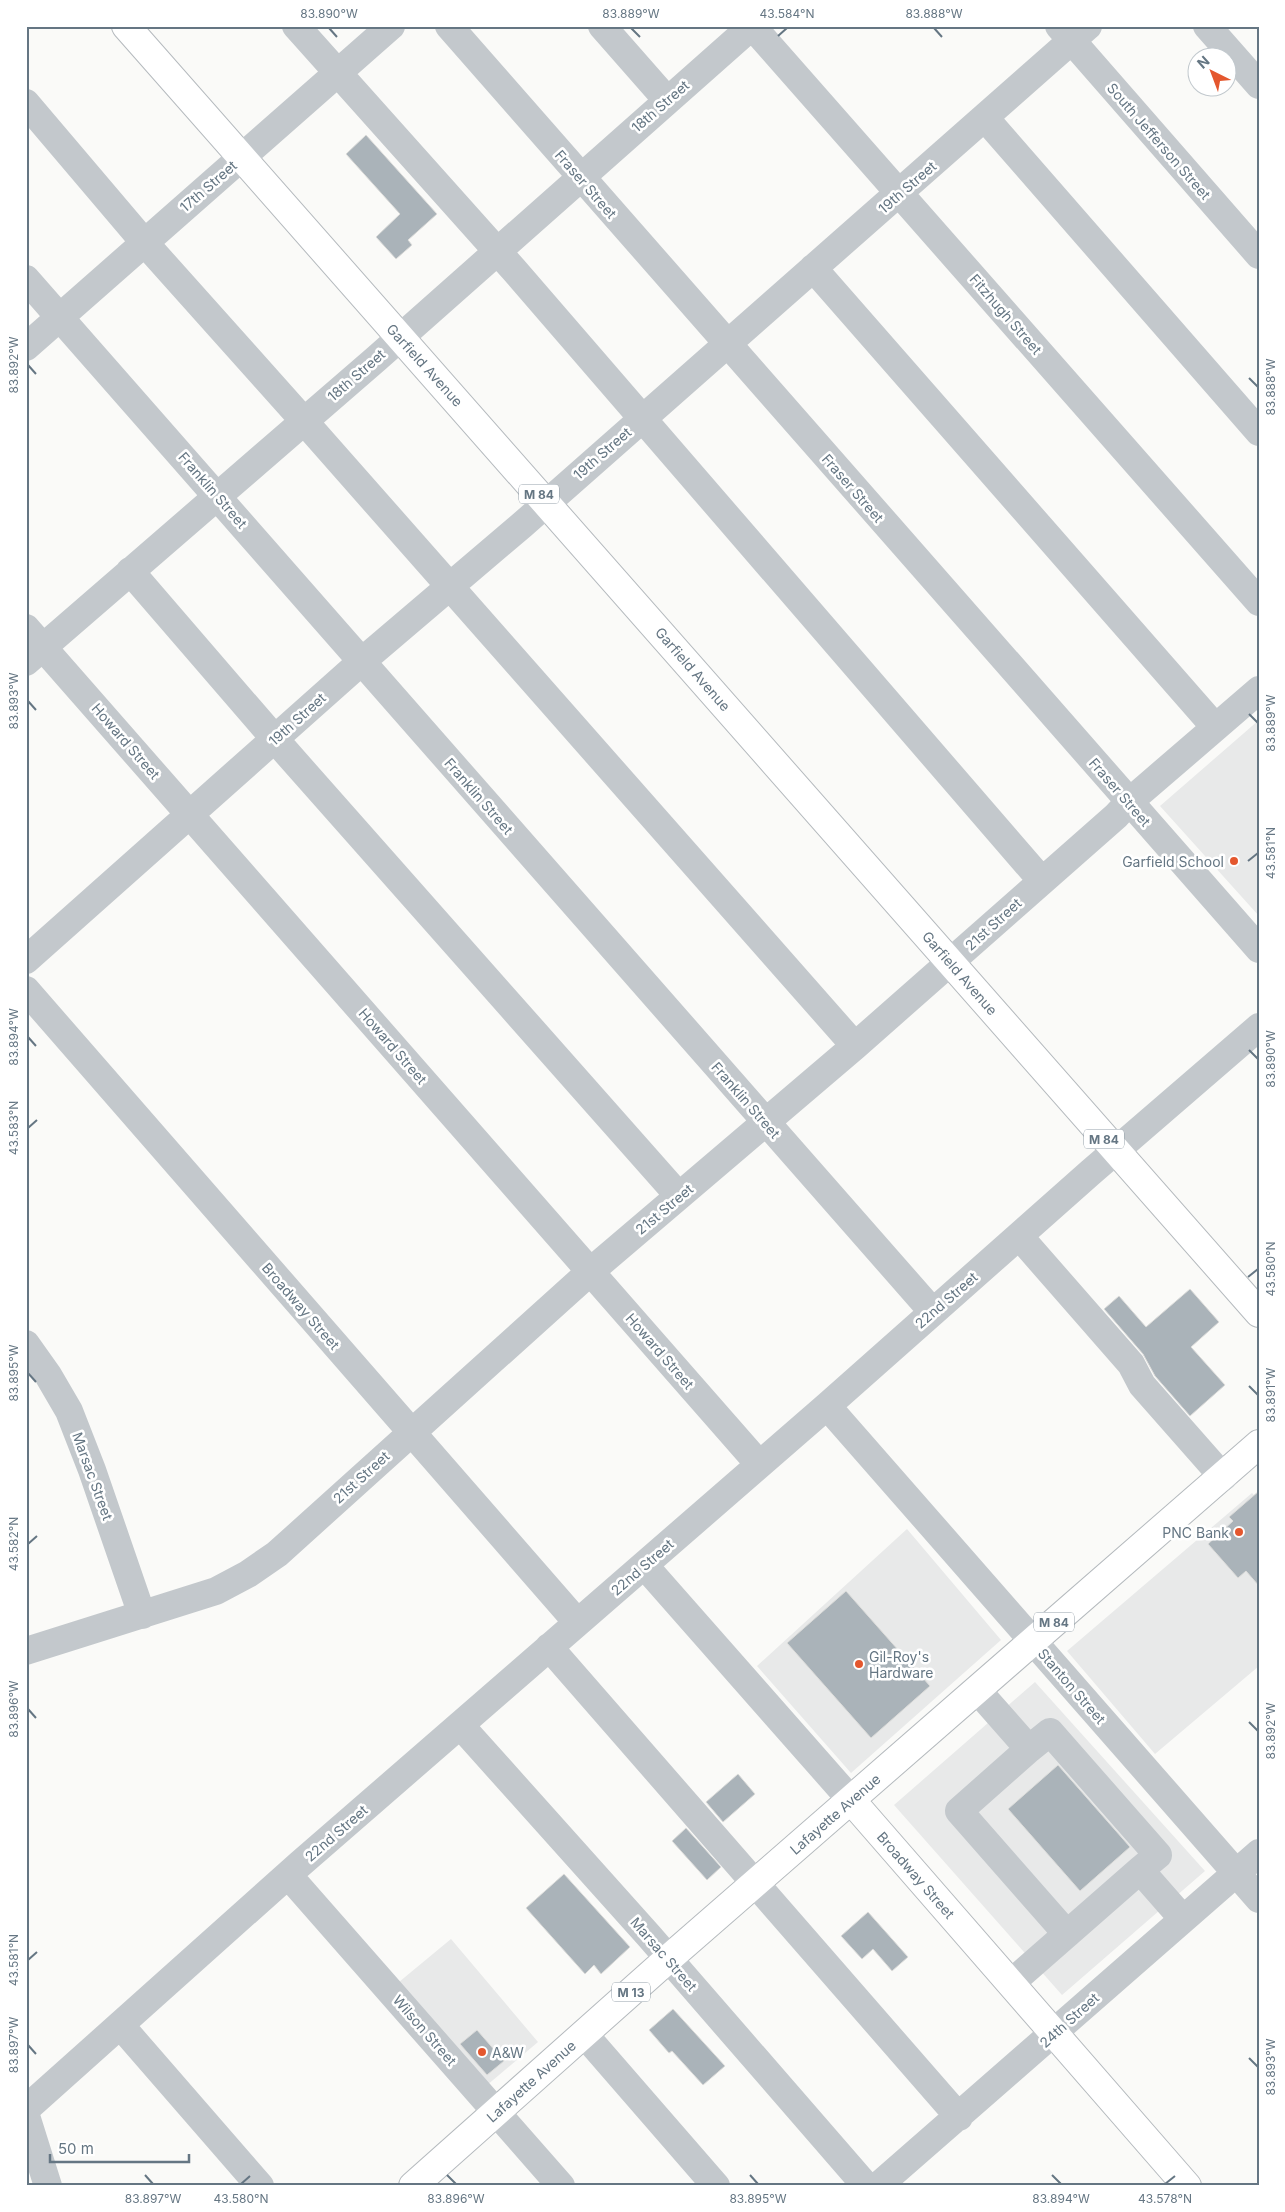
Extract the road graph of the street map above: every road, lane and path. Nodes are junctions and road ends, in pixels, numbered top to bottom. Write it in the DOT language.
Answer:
graph roads {
  1 [pos="126,26"];
  2 [pos="296,26"];
  3 [pos="391,26"];
  4 [pos="449,26"];
  5 [pos="602,26"];
  6 [pos="752,26"];
  7 [pos="1208,26"];
  8 [pos="1073,31"];
  9 [pos="337,74"];
  10 [pos="1259,84"];
  11 [pos="667,100"];
  12 [pos="26,103"];
  13 [pos="985,118"];
  14 [pos="240,157"];
  15 [pos="579,177"];
  16 [pos="900,193"];
  17 [pos="144,242"];
  18 [pos="496,251"];
  19 [pos="1259,255"];
  20 [pos="813,268"];
  21 [pos="26,279"];
  22 [pos="60,318"];
  23 [pos="400,338"];
  24 [pos="726,343"];
  25 [pos="26,347"];
  26 [pos="642,417"];
  27 [pos="304,421"];
  28 [pos="1259,432"];
  29 [pos="217,495"];
  30 [pos="546,501"];
  31 [pos="130,570"];
  32 [pos="449,587"];
  33 [pos="1259,602"];
  34 [pos="32,646"];
  35 [pos="361,662"];
  36 [pos="1259,690"];
  37 [pos="1215,727"];
  38 [pos="276,738"];
  39 [pos="1129,802"];
  40 [pos="190,814"];
  41 [pos="1042,881"];
  42 [pos="1259,949"];
  43 [pos="26,960"];
  44 [pos="951,963"];
  45 [pos="26,990"];
  46 [pos="1259,1026"];
  47 [pos="855,1046"];
  48 [pos="766,1123"];
  49 [pos="1115,1152"];
  50 [pos="679,1196"];
  51 [pos="1019,1236"];
  52 [pos="591,1272"];
  53 [pos="932,1312"];
  54 [pos="1259,1313"];
  55 [pos="26,1344"];
  56 [pos="827,1406"];
  57 [pos="411,1433"];
  58 [pos="1259,1444"];
  59 [pos="759,1464"];
  60 [pos="1223,1477"];
  61 [pos="644,1565"];
  62 [pos="142,1616"];
  63 [pos="577,1622"];
  64 [pos="1032,1641"];
  65 [pos="549,1647"];
  66 [pos="26,1651"];
  67 [pos="977,1690"];
  68 [pos="460,1725"];
  69 [pos="1029,1749"];
  70 [pos="851,1800"];
  71 [pos="1259,1853"];
  72 [pos="1140,1870"];
  73 [pos="1236,1873"];
  74 [pos="288,1875"];
  75 [pos="756,1883"];
  76 [pos="1259,1899"];
  77 [pos="1183,1919"];
  78 [pos="1067,1934"];
  79 [pos="668,1959"];
  80 [pos="1010,1983"];
  81 [pos="121,2026"];
  82 [pos="1054,2033"];
  83 [pos="584,2034"];
  84 [pos="26,2109"];
  85 [pos="496,2112"];
  86 [pos="26,2116"];
  87 [pos="959,2117"];
  88 [pos="48,2186"];
  89 [pos="260,2186"];
  90 [pos="413,2186"];
  91 [pos="561,2186"];
  92 [pos="716,2186"];
  93 [pos="866,2186"];
  94 [pos="878,2186"];
  95 [pos="1188,2186"];
  1 -- 14 [label="main road, Garfield Avenue / M 84"];
  2 -- 9 [label="street"];
  3 -- 9 [label="street, 17th Street"];
  4 -- 15 [label="street, Fraser Street"];
  5 -- 11 [label="street"];
  6 -- 11 [label="street, 18th Street"];
  6 -- 16 [label="street, Fitzhugh Street"];
  7 -- 10 [label="street"];
  8 -- 13 [label="street, 19th Street"];
  8 -- 19 [label="street, South Jefferson Street"];
  9 -- 14 [label="street, 17th Street"];
  9 -- 18 [label="street"];
  11 -- 15 [label="street, 18th Street"];
  12 -- 17 [label="street"];
  13 -- 16 [label="street, 19th Street"];
  13 -- 28 [label="street"];
  14 -- 17 [label="street, 17th Street"];
  14 -- 23 [label="main road, Garfield Avenue / M 84"];
  15 -- 18 [label="street, 18th Street"];
  15 -- 24 [label="street, Fraser Street"];
  16 -- 20 [label="street, 19th Street"];
  16 -- 33 [label="street, Fitzhugh Street"];
  17 -- 22 [label="street, 17th Street"];
  17 -- 27 [label="street"];
  18 -- 23 [label="street, 18th Street"];
  18 -- 26 [label="street"];
  20 -- 24 [label="street, 19th Street"];
  20 -- 37 [label="street"];
  21 -- 22 [label="street, Franklin Street"];
  22 -- 25 [label="street, 17th Street"];
  22 -- 29 [label="street, Franklin Street"];
  23 -- 27 [label="street, 18th Street"];
  23 -- 30 [label="main road, Garfield Avenue / M 84"];
  24 -- 26 [label="street, 19th Street"];
  24 -- 39 [label="street, Fraser Street"];
  26 -- 30 [label="street, 19th Street"];
  26 -- 41 [label="street"];
  27 -- 29 [label="street, 18th Street"];
  27 -- 32 [label="street"];
  29 -- 31 [label="street, 18th Street"];
  29 -- 35 [label="street, Franklin Street"];
  30 -- 32 [label="street, 19th Street"];
  30 -- 44 [label="main road, Garfield Avenue / M 84"];
  31 -- 34 [label="street, 18th Street"];
  31 -- 38 [label="street"];
  32 -- 35 [label="street, 19th Street"];
  32 -- 47 [label="street"];
  34 -- 40 [label="street, Howard Street"];
  35 -- 38 [label="street, 19th Street"];
  35 -- 48 [label="street, Franklin Street"];
  36 -- 37 [label="street, 21st Street"];
  37 -- 39 [label="street, 21st Street"];
  38 -- 40 [label="street, 19th Street"];
  38 -- 50 [label="street"];
  39 -- 41 [label="street, 21st Street"];
  39 -- 42 [label="street, Fraser Street"];
  40 -- 43 [label="street, 19th Street"];
  40 -- 52 [label="street, Howard Street"];
  41 -- 44 [label="street, 21st Street"];
  44 -- 47 [label="street, 21st Street"];
  44 -- 49 [label="main road, Garfield Avenue / M 84"];
  45 -- 57 [label="street, Broadway Street"];
  46 -- 49 [label="street, 22nd Street"];
  47 -- 48 [label="street, 21st Street"];
  48 -- 50 [label="street, 21st Street"];
  48 -- 53 [label="street, Franklin Street"];
  49 -- 51 [label="street, 22nd Street"];
  49 -- 54 [label="main road, Garfield Avenue / M 84"];
  50 -- 52 [label="street, 21st Street"];
  51 -- 53 [label="street, 22nd Street"];
  51 -- 60 [label="street"];
  52 -- 57 [label="street, 21st Street"];
  52 -- 59 [label="street, Howard Street"];
  53 -- 56 [label="street, 22nd Street"];
  55 -- 62 [label="street, Marsac Street"];
  56 -- 59 [label="street, 22nd Street"];
  56 -- 64 [label="street, Stanton Street"];
  57 -- 62 [label="street, 21st Street"];
  57 -- 63 [label="street, Broadway Street"];
  58 -- 60 [label="main road, Lafayette Avenue / M 84"];
  59 -- 61 [label="street, 22nd Street"];
  60 -- 64 [label="main road, Lafayette Avenue / M 84"];
  61 -- 63 [label="street, 22nd Street"];
  61 -- 70 [label="street, Broadway Street"];
  62 -- 66 [label="street, 21st Street"];
  63 -- 65 [label="street, 22nd Street"];
  64 -- 67 [label="main road, Lafayette Avenue / M 84"];
  64 -- 73 [label="street, Stanton Street"];
  65 -- 68 [label="street, 22nd Street"];
  65 -- 75 [label="street"];
  67 -- 69 [label="street"];
  67 -- 70 [label="main road, Lafayette Avenue / M 84"];
  68 -- 74 [label="street, 22nd Street"];
  68 -- 79 [label="street, Marsac Street"];
  69 -- 72 [label="street"];
  69 -- 78 [label="street"];
  70 -- 75 [label="main road, Lafayette Avenue / M 13"];
  70 -- 80 [label="main road, Broadway Street"];
  71 -- 73 [label="street, 24th Street"];
  72 -- 77 [label="street"];
  72 -- 78 [label="street"];
  73 -- 76 [label="street, Stanton Street"];
  73 -- 77 [label="street, 24th Street"];
  74 -- 81 [label="street, 22nd Street"];
  74 -- 85 [label="street, Wilson Street"];
  75 -- 79 [label="main road, Lafayette Avenue / M 13"];
  75 -- 87 [label="street"];
  77 -- 82 [label="street, 24th Street"];
  78 -- 80 [label="street"];
  79 -- 83 [label="main road, Lafayette Avenue / M 13"];
  79 -- 93 [label="street, Marsac Street"];
  80 -- 82 [label="main road, Broadway Street"];
  81 -- 84 [label="street, 22nd Street"];
  81 -- 89 [label="street"];
  82 -- 87 [label="street, 24th Street"];
  82 -- 95 [label="main road, Broadway Street"];
  83 -- 85 [label="main road, Lafayette Avenue / M 13"];
  83 -- 92 [label="street"];
  85 -- 90 [label="main road, Lafayette Avenue / M 13"];
  85 -- 91 [label="street, Wilson Street"];
  86 -- 88 [label="street"];
  87 -- 94 [label="street, 24th Street"];
}
